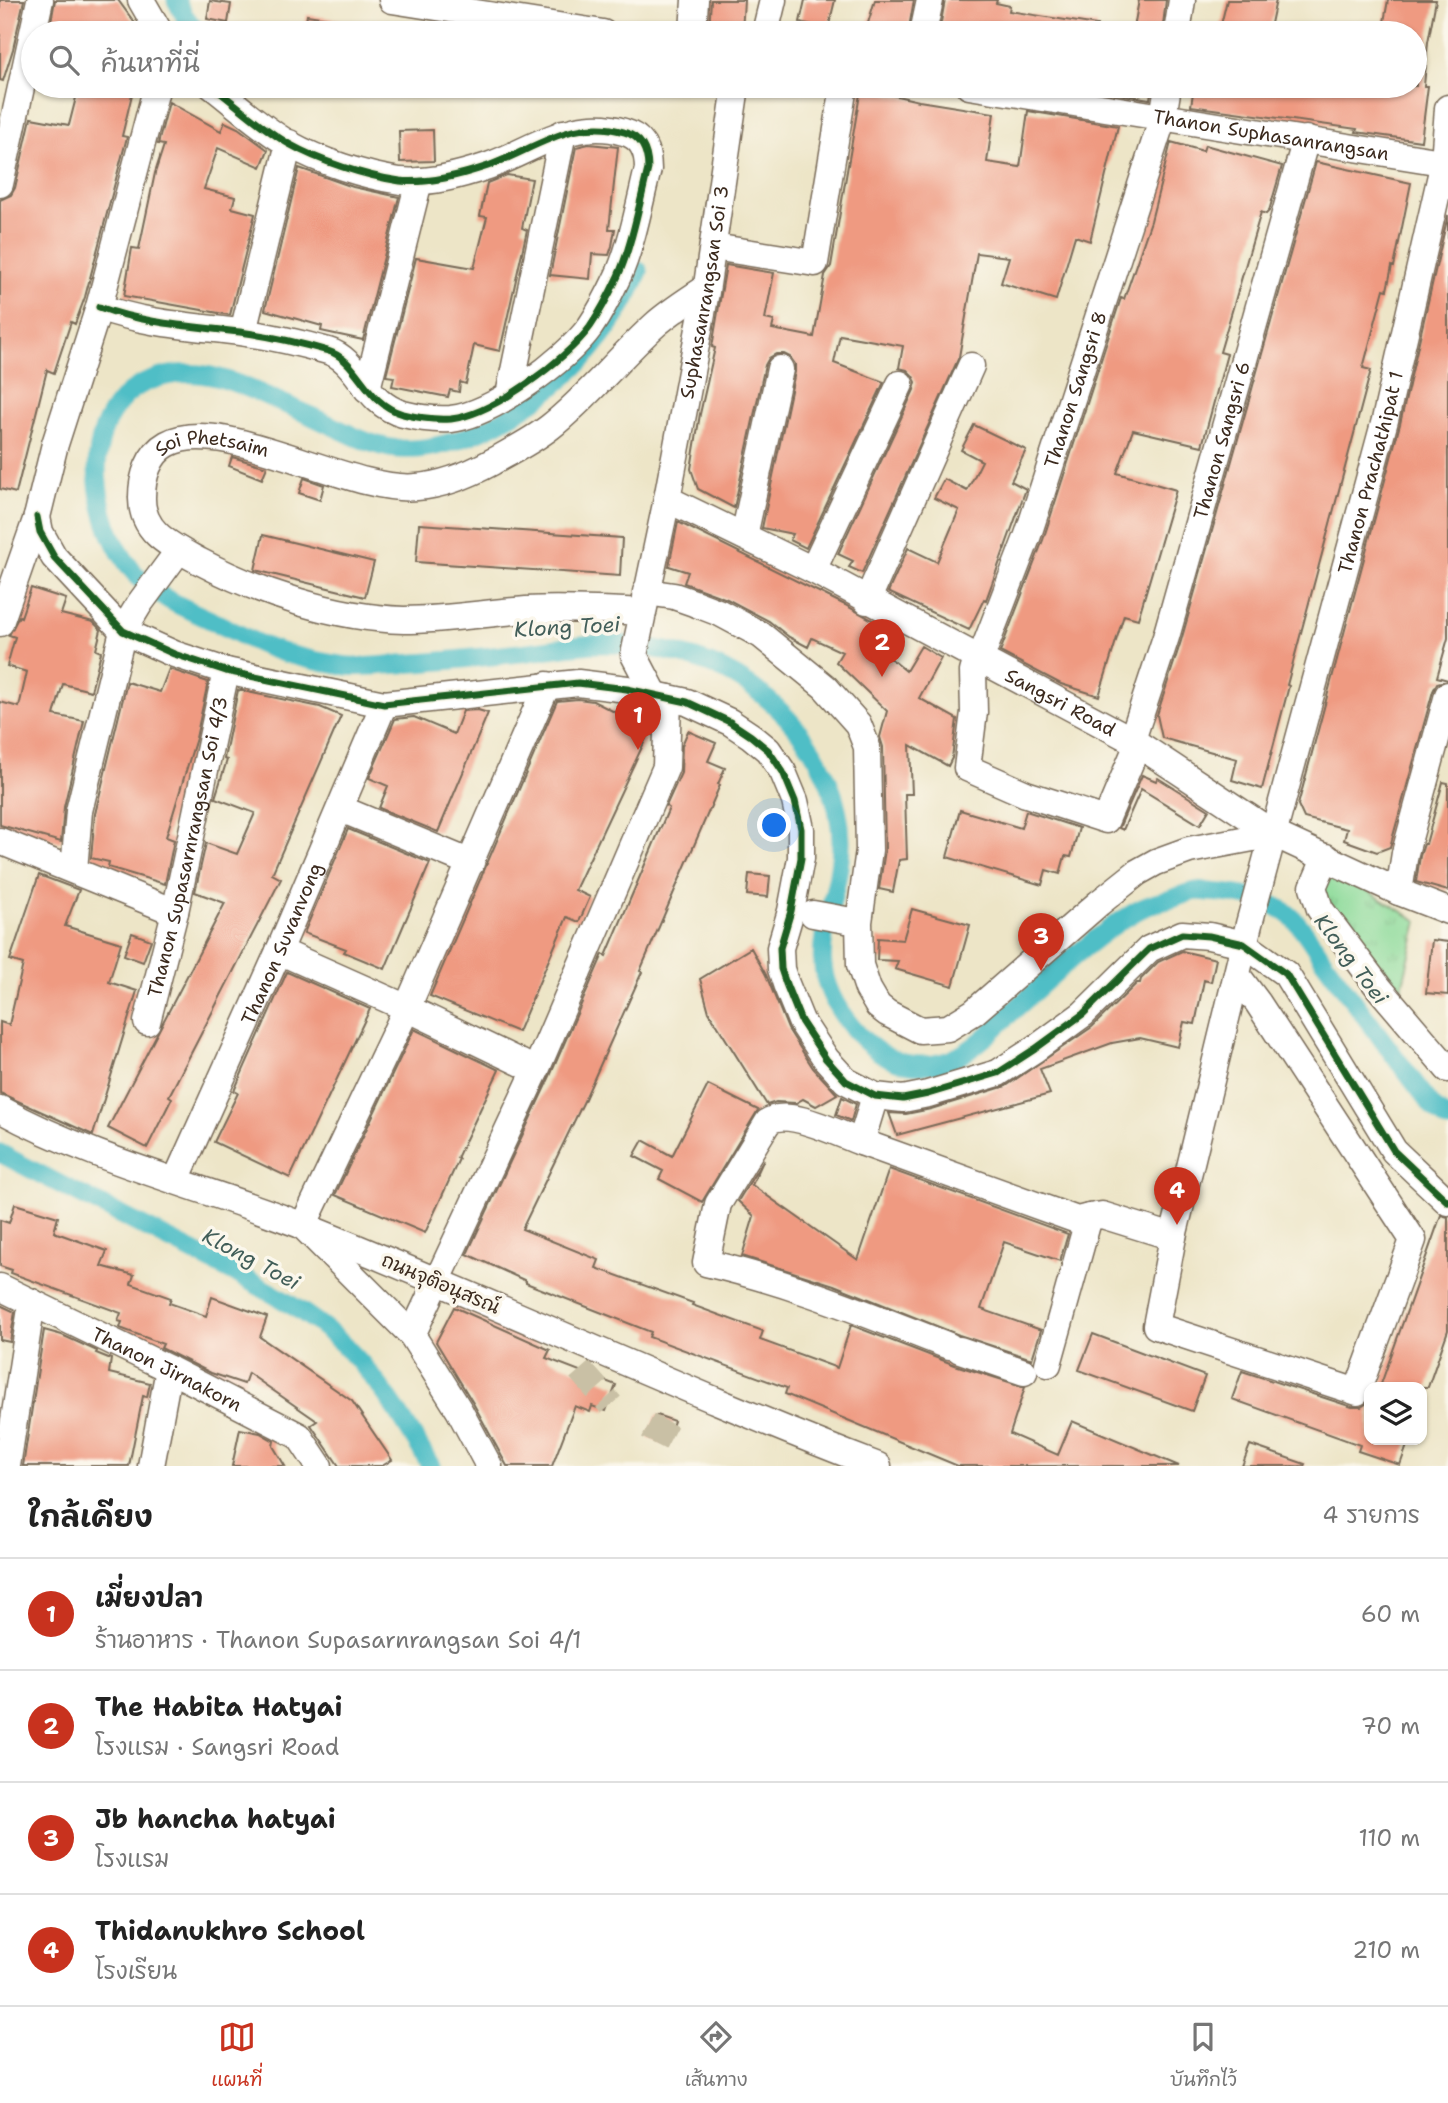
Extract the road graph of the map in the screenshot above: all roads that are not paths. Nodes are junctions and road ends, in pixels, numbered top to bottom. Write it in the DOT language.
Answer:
graph roads {
  1 [pos="40,0"];
  2 [pos="141,0"];
  3 [pos="392,0"];
  4 [pos="695,0"];
  5 [pos="773,0"];
  6 [pos="930,0"];
  7 [pos="1182,0"];
  8 [pos="35,21"];
  9 [pos="153,21"];
  10 [pos="526,21"];
  11 [pos="694,21"];
  12 [pos="768,21"];
  13 [pos="926,21"];
  14 [pos="1179,21"];
  15 [pos="21,87"];
  16 [pos="155,98"];
  17 [pos="228,98"];
  18 [pos="734,98"];
  19 [pos="842,98"];
  20 [pos="1044,98"];
  21 [pos="1166,98"];
  22 [pos="1448,108"];
  23 [pos="1163,117"];
  24 [pos="563,133"];
  25 [pos="1306,139"];
  26 [pos="289,144"];
  27 [pos="1446,162"];
  28 [pos="419,181"];
  29 [pos="0,184"];
  30 [pos="713,247"];
  31 [pos="705,289"];
  32 [pos="99,307"];
  33 [pos="243,332"];
  34 [pos="971,366"];
  35 [pos="780,369"];
  36 [pos="900,384"];
  37 [pos="367,390"];
  38 [pos="509,395"];
  39 [pos="667,499"];
  40 [pos="37,517"];
  41 [pos="744,536"];
  42 [pos="173,558"];
  43 [pos="813,570"];
  44 [pos="867,601"];
  45 [pos="643,608"];
  46 [pos="0,623"];
  47 [pos="123,631"];
  48 [pos="634,655"];
  49 [pos="978,659"];
  50 [pos="226,671"];
  51 [pos="547,685"];
  52 [pos="594,685"];
  53 [pos="1448,695"];
  54 [pos="662,696"];
  55 [pos="384,704"];
  56 [pos="1135,742"];
  57 [pos="341,809"];
  58 [pos="1274,834"];
  59 [pos="0,841"];
  60 [pos="1326,857"];
  61 [pos="471,863"];
  62 [pos="74,870"];
  63 [pos="1399,892"];
  64 [pos="1448,911"];
  65 [pos="175,912"];
  66 [pos="813,914"];
  67 [pos="846,920"];
  68 [pos="1246,934"];
  69 [pos="279,951"];
  70 [pos="1237,975"];
  71 [pos="407,1008"];
  72 [pos="147,1022"];
  73 [pos="1448,1069"];
  74 [pos="536,1070"];
  75 [pos="875,1096"];
  76 [pos="0,1110"];
  77 [pos="861,1142"];
  78 [pos="176,1180"];
  79 [pos="1448,1202"];
  80 [pos="1089,1217"];
  81 [pos="303,1226"];
  82 [pos="1172,1237"];
  83 [pos="439,1282"];
  84 [pos="0,1287"];
  85 [pos="32,1302"];
  86 [pos="412,1335"];
  87 [pos="169,1369"];
  88 [pos="866,1464"];
  89 [pos="7,1466"];
  90 [pos="151,1466"];
  91 [pos="319,1466"];
  92 [pos="488,1466"];
  1 -- 8 [label="street"];
  2 -- 9 [label="street"];
  3 -- 10 [label="street"];
  4 -- 11 [label="street"];
  5 -- 12 [label="street"];
  6 -- 13 [label="street"];
  7 -- 14 [label="street"];
  15 -- 29 [label="street"];
  16 -- 32 [label="street"];
  17 -- 26 [label="street"];
  18 -- 30 [label="street, Suphasanrangsan Soi 3"];
  19 -- 30 [label="street"];
  20 -- 23 [label="street, Thanon Suphasanrangsan"];
  21 -- 23 [label="street, Thanon Sangsri 8"];
  22 -- 27 [label="street, Thanon Prachathipat 1"];
  23 -- 25 [label="street, Thanon Suphasanrangsan"];
  23 -- 49 [label="street, Thanon Sangsri 8"];
  24 -- 28 [label="street"];
  24 -- 38 [label="street"];
  24 -- 38 [label="street"];
  25 -- 27 [label="street, Thanon Suphasanrangsan"];
  25 -- 56 [label="street, Thanon Sangsri 6"];
  26 -- 28 [label="street"];
  26 -- 33 [label="street"];
  27 -- 58 [label="street, Thanon Prachathipat 1"];
  28 -- 37 [label="street"];
  30 -- 31 [label="street, Suphasanrangsan Soi 3"];
  31 -- 39 [label="street, Suphasanrangsan Soi 3"];
  31 -- 42 [label="street, Soi Phetsaim"];
  32 -- 33 [label="street"];
  32 -- 40 [label="street"];
  33 -- 37 [label="street"];
  34 -- 44 [label="street"];
  35 -- 41 [label="street"];
  36 -- 43 [label="street"];
  37 -- 38 [label="street"];
  39 -- 41 [label="street, Sangsri Road"];
  39 -- 45 [label="street, Suphasanrangsan Soi 3"];
  40 -- 46 [label="street"];
  40 -- 47 [label="street"];
  41 -- 43 [label="street, Sangsri Road"];
  42 -- 45 [label="street, Soi Phetsaim"];
  42 -- 47 [label="street"];
  43 -- 44 [label="street, Sangsri Road"];
  44 -- 49 [label="street, Sangsri Road"];
  45 -- 48 [label="street, Suphasanrangsan Soi 3"];
  45 -- 58 [label="street, Soi Phetsaim"];
  47 -- 50 [label="street"];
  47 -- 62 [label="street"];
  48 -- 52 [label="street"];
  48 -- 54 [label="street"];
  49 -- 56 [label="street, Sangsri Road"];
  49 -- 56 [label="street, Thanon Sangsri 8"];
  50 -- 55 [label="street"];
  50 -- 65 [label="street, Thanon Supasarnrangsan Soi 4/3"];
  51 -- 52 [label="street"];
  51 -- 55 [label="street"];
  51 -- 61 [label="street"];
  52 -- 54 [label="street"];
  53 -- 63 [label="street"];
  54 -- 74 [label="street"];
  54 -- 75 [label="street"];
  55 -- 57 [label="street, Thanon Suvanvong"];
  56 -- 58 [label="street, Sangsri Road"];
  57 -- 61 [label="street"];
  57 -- 69 [label="street, Thanon Suvanvong"];
  58 -- 60 [label="street, Sangsri Road"];
  58 -- 68 [label="street, Thanon Prachathipat 1"];
  59 -- 62 [label="street"];
  60 -- 63 [label="street, Sangsri Road"];
  60 -- 73 [label="street"];
  61 -- 71 [label="street"];
  62 -- 65 [label="street"];
  63 -- 64 [label="street, Sangsri Road"];
  65 -- 72 [label="street, Thanon Supasarnrangsan Soi 4/3"];
  66 -- 67 [label="street"];
  68 -- 70 [label="street, Thanon Prachathipat 1"];
  68 -- 75 [label="street"];
  68 -- 79 [label="street"];
  69 -- 71 [label="street"];
  69 -- 78 [label="street, Thanon Suvanvong"];
  70 -- 82 [label="street, Thanon Prachathipat 1"];
  70 -- 82 [label="street, Thanon Prachathipat 1"];
  71 -- 74 [label="street"];
  71 -- 81 [label="street"];
  74 -- 83 [label="street"];
  75 -- 77 [label="street"];
  76 -- 78 [label="street, ถนนจุติอนุสรณ์"];
  77 -- 80 [label="street"];
  77 -- 80 [label="street"];
  78 -- 81 [label="street, ถนนจุติอนุสรณ์"];
  80 -- 82 [label="street"];
  81 -- 83 [label="street, ถนนจุติอนุสรณ์"];
  81 -- 86 [label="street"];
  83 -- 86 [label="street"];
  83 -- 88 [label="street, ถนนจุติอนุสรณ์"];
  84 -- 85 [label="street, Thanon Jirnakorn"];
  85 -- 87 [label="street, Thanon Jirnakorn"];
  85 -- 89 [label="street"];
  86 -- 92 [label="street"];
  87 -- 90 [label="street"];
  87 -- 91 [label="street, Thanon Jirnakorn"];
}
